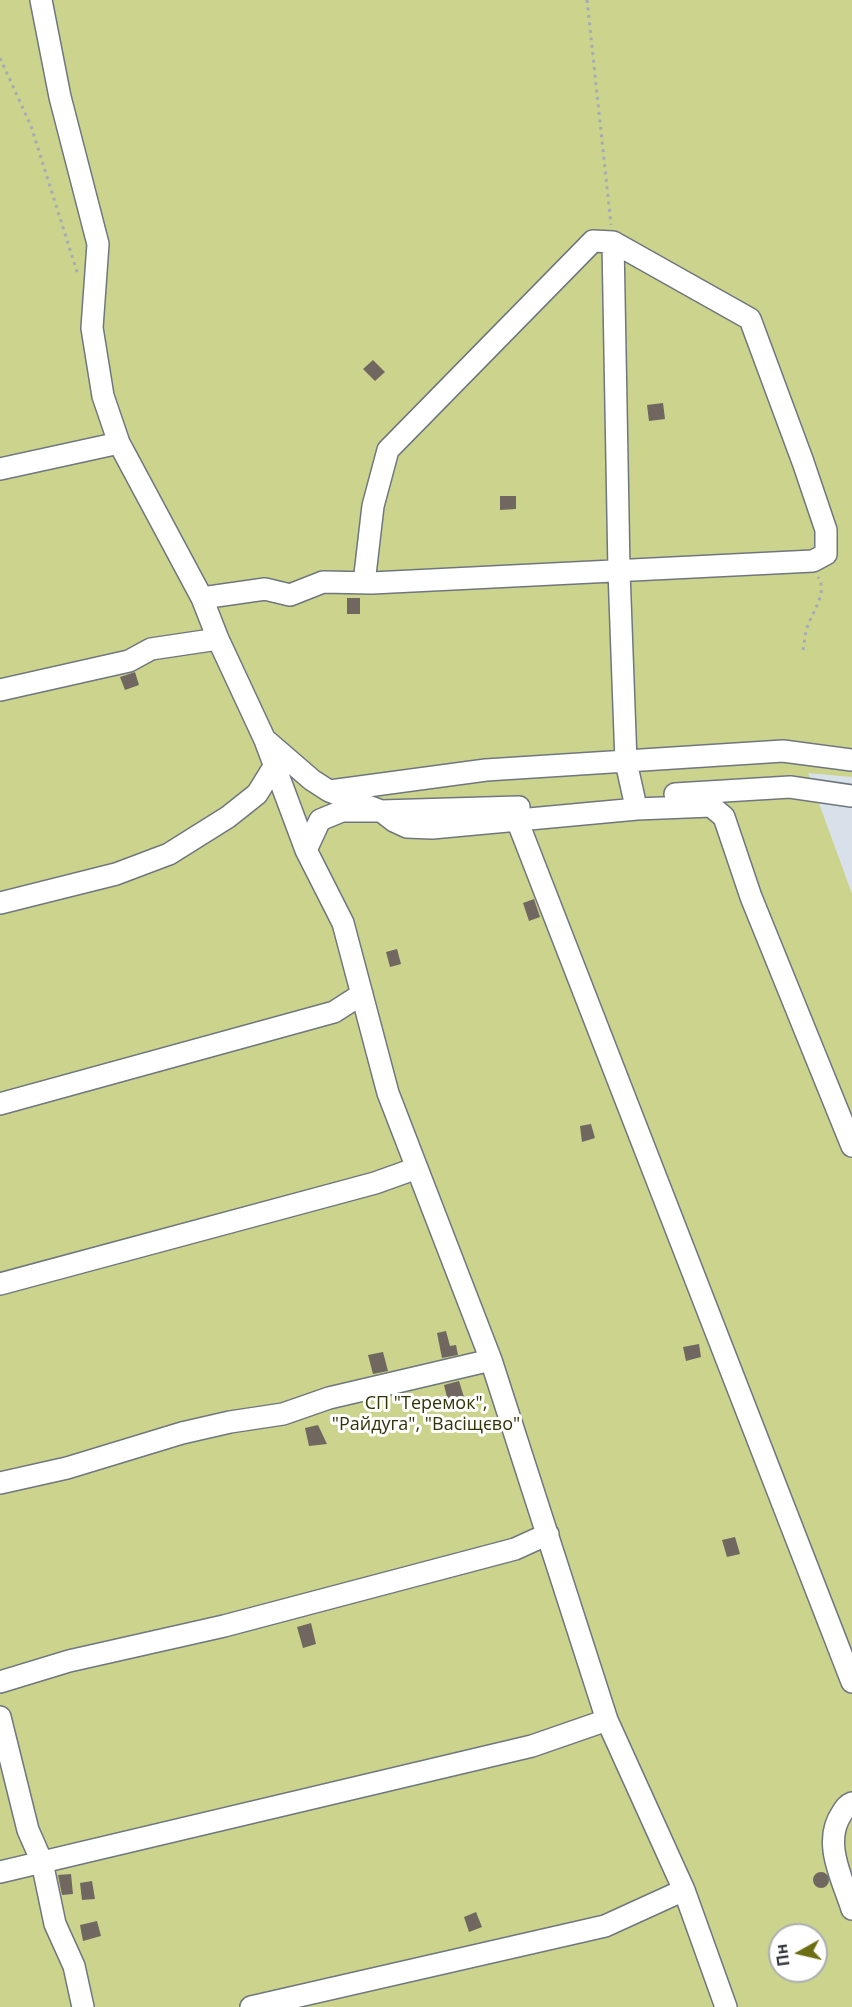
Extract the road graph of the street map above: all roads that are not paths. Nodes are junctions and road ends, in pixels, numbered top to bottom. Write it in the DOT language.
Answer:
graph roads {
  1 [pos="41,0"];
  2 [pos="613,242"];
  3 [pos="119,443"];
  4 [pos="0,469"];
  5 [pos="619,571"];
  6 [pos="364,583"];
  7 [pos="202,598"];
  8 [pos="218,639"];
  9 [pos="0,690"];
  10 [pos="265,740"];
  11 [pos="852,760"];
  12 [pos="627,762"];
  13 [pos="274,765"];
  14 [pos="329,791"];
  15 [pos="852,796"];
  16 [pos="634,798"];
  17 [pos="381,811"];
  18 [pos="517,820"];
  19 [pos="306,850"];
  20 [pos="0,903"];
  21 [pos="362,994"];
  22 [pos="0,1104"];
  23 [pos="852,1146"];
  24 [pos="417,1168"];
  25 [pos="0,1284"];
  26 [pos="491,1360"];
  27 [pos="0,1484"];
  28 [pos="548,1534"];
  29 [pos="0,1682"];
  30 [pos="852,1682"];
  31 [pos="0,1716"];
  32 [pos="607,1720"];
  33 [pos="852,1803"];
  34 [pos="42,1862"];
  35 [pos="0,1872"];
  36 [pos="684,1890"];
  37 [pos="852,1909"];
  38 [pos="83,2007"];
  39 [pos="251,2007"];
  40 [pos="726,2007"];
  1 -- 3 [label="street"];
  2 -- 5 [label="street"];
  2 -- 5 [label="street"];
  2 -- 6 [label="street"];
  3 -- 4 [label="street"];
  3 -- 7 [label="street"];
  5 -- 6 [label="street"];
  5 -- 12 [label="street"];
  6 -- 7 [label="street"];
  7 -- 8 [label="street"];
  8 -- 9 [label="street"];
  8 -- 10 [label="street"];
  10 -- 13 [label="street"];
  10 -- 14 [label="street"];
  11 -- 12 [label="street"];
  12 -- 14 [label="street"];
  12 -- 16 [label="street"];
  13 -- 19 [label="street"];
  13 -- 20 [label="street"];
  14 -- 17 [label="street"];
  15 -- 16 [label="street"];
  16 -- 17 [label="street"];
  17 -- 18 [label="street"];
  17 -- 19 [label="street"];
  18 -- 23 [label="street"];
  18 -- 30 [label="street"];
  19 -- 21 [label="street"];
  21 -- 22 [label="street"];
  21 -- 24 [label="street"];
  24 -- 25 [label="street"];
  24 -- 26 [label="street"];
  26 -- 27 [label="street"];
  26 -- 28 [label="street"];
  28 -- 29 [label="street"];
  28 -- 32 [label="street"];
  31 -- 34 [label="street"];
  32 -- 34 [label="street"];
  32 -- 36 [label="street"];
  33 -- 37 [label="street"];
  34 -- 35 [label="street"];
  34 -- 38 [label="street"];
  36 -- 39 [label="street"];
  36 -- 40 [label="street"];
}
